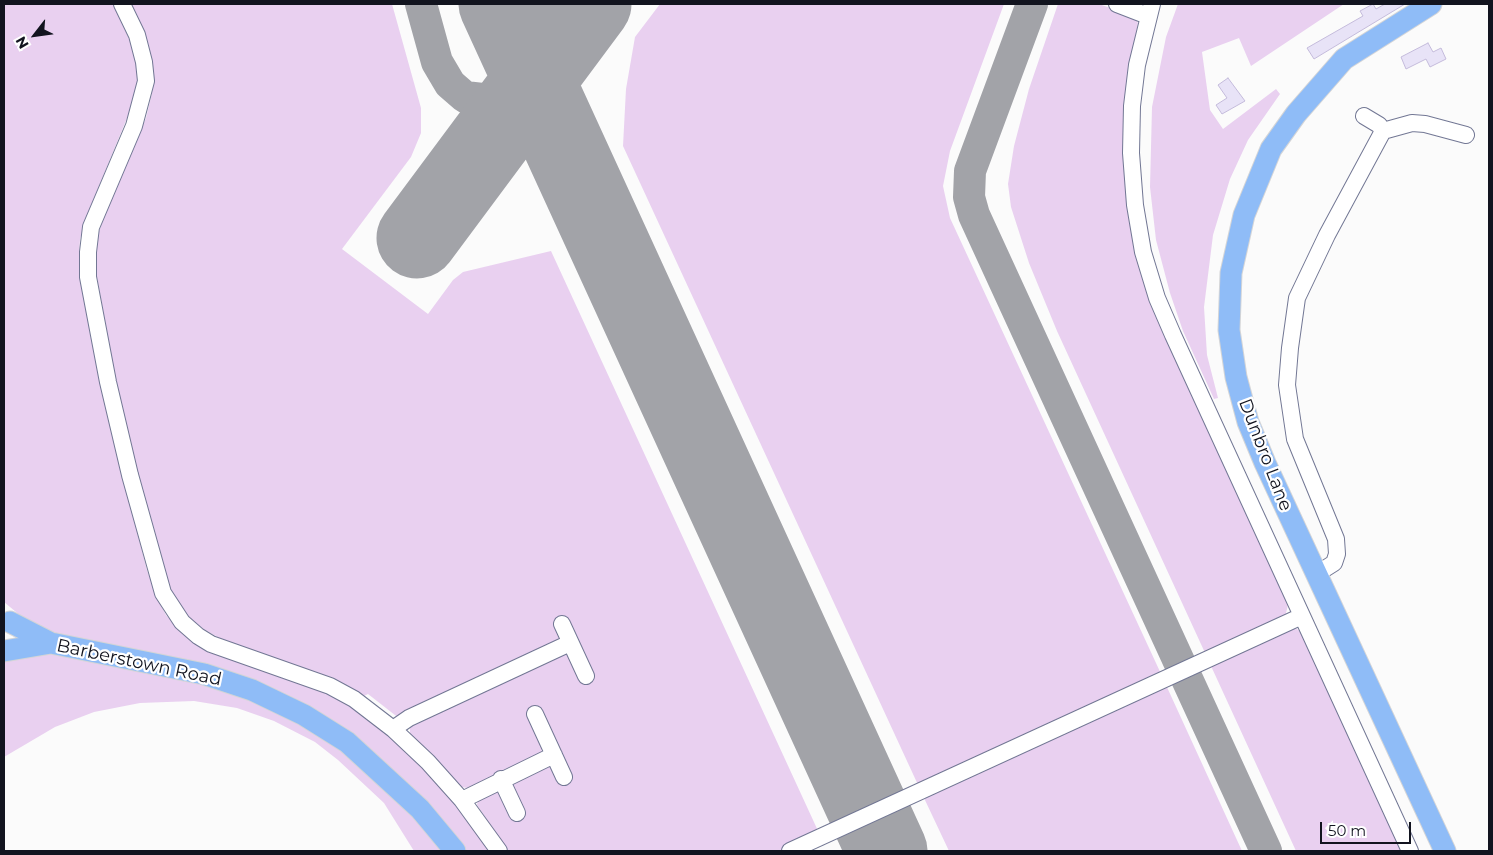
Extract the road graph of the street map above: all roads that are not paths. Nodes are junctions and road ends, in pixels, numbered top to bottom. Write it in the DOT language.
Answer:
graph roads {
  1 [pos="122,4"];
  2 [pos="1117,4"];
  3 [pos="1431,4"];
  4 [pos="1150,10"];
  5 [pos="1364,116"];
  6 [pos="1383,131"];
  7 [pos="1466,135"];
  8 [pos="1315,575"];
  9 [pos="1302,616"];
  10 [pos="7,618"];
  11 [pos="562,624"];
  12 [pos="51,643"];
  13 [pos="570,643"];
  14 [pos="4,651"];
  15 [pos="586,676"];
  16 [pos="535,714"];
  17 [pos="393,729"];
  18 [pos="554,755"];
  19 [pos="564,777"];
  20 [pos="501,779"];
  21 [pos="462,800"];
  22 [pos="517,813"];
  23 [pos="455,851"];
  24 [pos="499,851"];
  25 [pos="790,851"];
  26 [pos="1410,851"];
  27 [pos="1445,851"];
  1 -- 17 [label="lane"];
  2 -- 4 [label="lane"];
  3 -- 8 [label="main road, Dunbro Lane"];
  4 -- 9 [label="lane"];
  5 -- 6 [label="lane"];
  6 -- 7 [label="lane"];
  6 -- 8 [label="lane"];
  8 -- 27 [label="main road, Dunbro Lane"];
  9 -- 25 [label="lane"];
  9 -- 26 [label="lane"];
  10 -- 12 [label="main road"];
  10 -- 14 [label="main road"];
  11 -- 13 [label="lane"];
  12 -- 14 [label="main road, Barberstown Road"];
  12 -- 23 [label="main road, Barberstown Road"];
  13 -- 15 [label="lane"];
  13 -- 17 [label="lane"];
  16 -- 18 [label="lane"];
  17 -- 21 [label="lane"];
  18 -- 19 [label="lane"];
  18 -- 20 [label="lane"];
  20 -- 21 [label="lane"];
  20 -- 22 [label="lane"];
  21 -- 24 [label="lane"];
}
